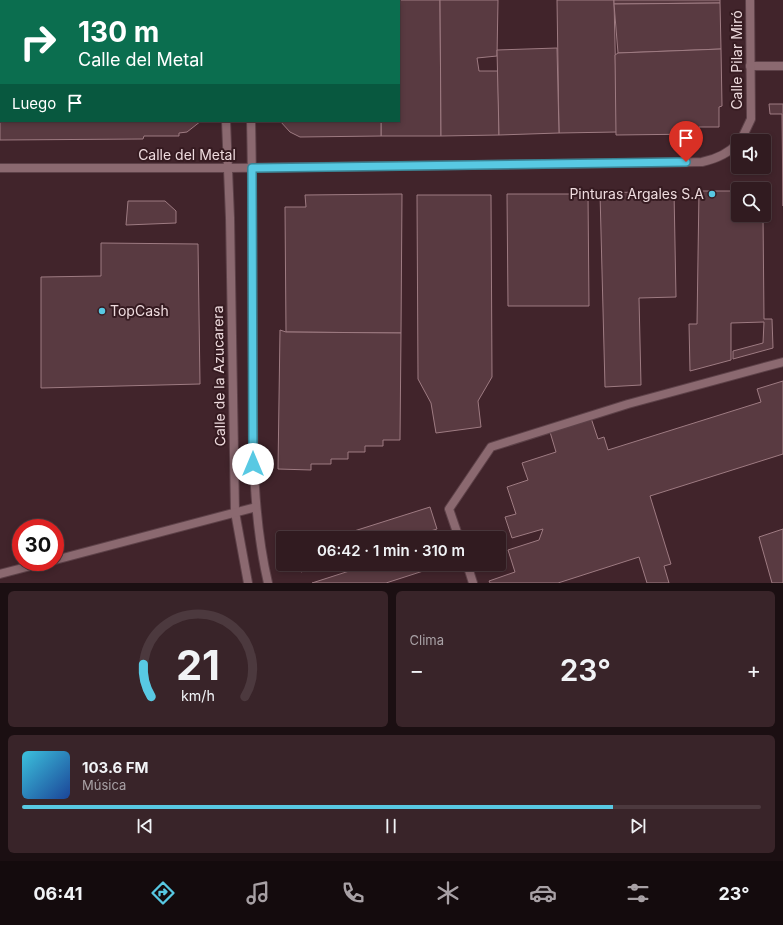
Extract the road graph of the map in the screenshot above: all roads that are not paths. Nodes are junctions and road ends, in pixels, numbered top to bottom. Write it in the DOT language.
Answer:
graph roads {
  1 [pos="750,0"];
  2 [pos="750,66"];
  3 [pos="783,66"];
  4 [pos="226,122"];
  5 [pos="252,122"];
  6 [pos="744,134"];
  7 [pos="731,151"];
  8 [pos="0,168"];
  9 [pos="228,168"];
  10 [pos="252,168"];
  11 [pos="783,362"];
  12 [pos="256,507"];
  13 [pos="235,512"];
  14 [pos="457,531"];
  15 [pos="64,558"];
  16 [pos="12,571"];
  17 [pos="469,571"];
  18 [pos="0,574"];
  19 [pos="248,583"];
  20 [pos="268,583"];
  21 [pos="473,583"];
  1 -- 2 [label="street, Calle Pilar Miró"];
  2 -- 3 [label="street"];
  2 -- 6 [label="street, Calle Pilar Miró"];
  4 -- 9 [label="street, Calle de la Azucarera"];
  5 -- 10 [label="street"];
  7 -- 10 [label="street, Calle del Metal"];
  8 -- 9 [label="street, Calle del Metal"];
  9 -- 10 [label="street, Calle del Metal"];
  9 -- 13 [label="street, Calle de la Azucarera"];
  10 -- 12 [label="street"];
  11 -- 14 [label="street"];
  12 -- 13 [label="street"];
  12 -- 20 [label="street"];
  13 -- 15 [label="street"];
  13 -- 19 [label="street, Calle de la Azucarera"];
  16 -- 18 [label="street"];
  17 -- 21 [label="street"];
}
